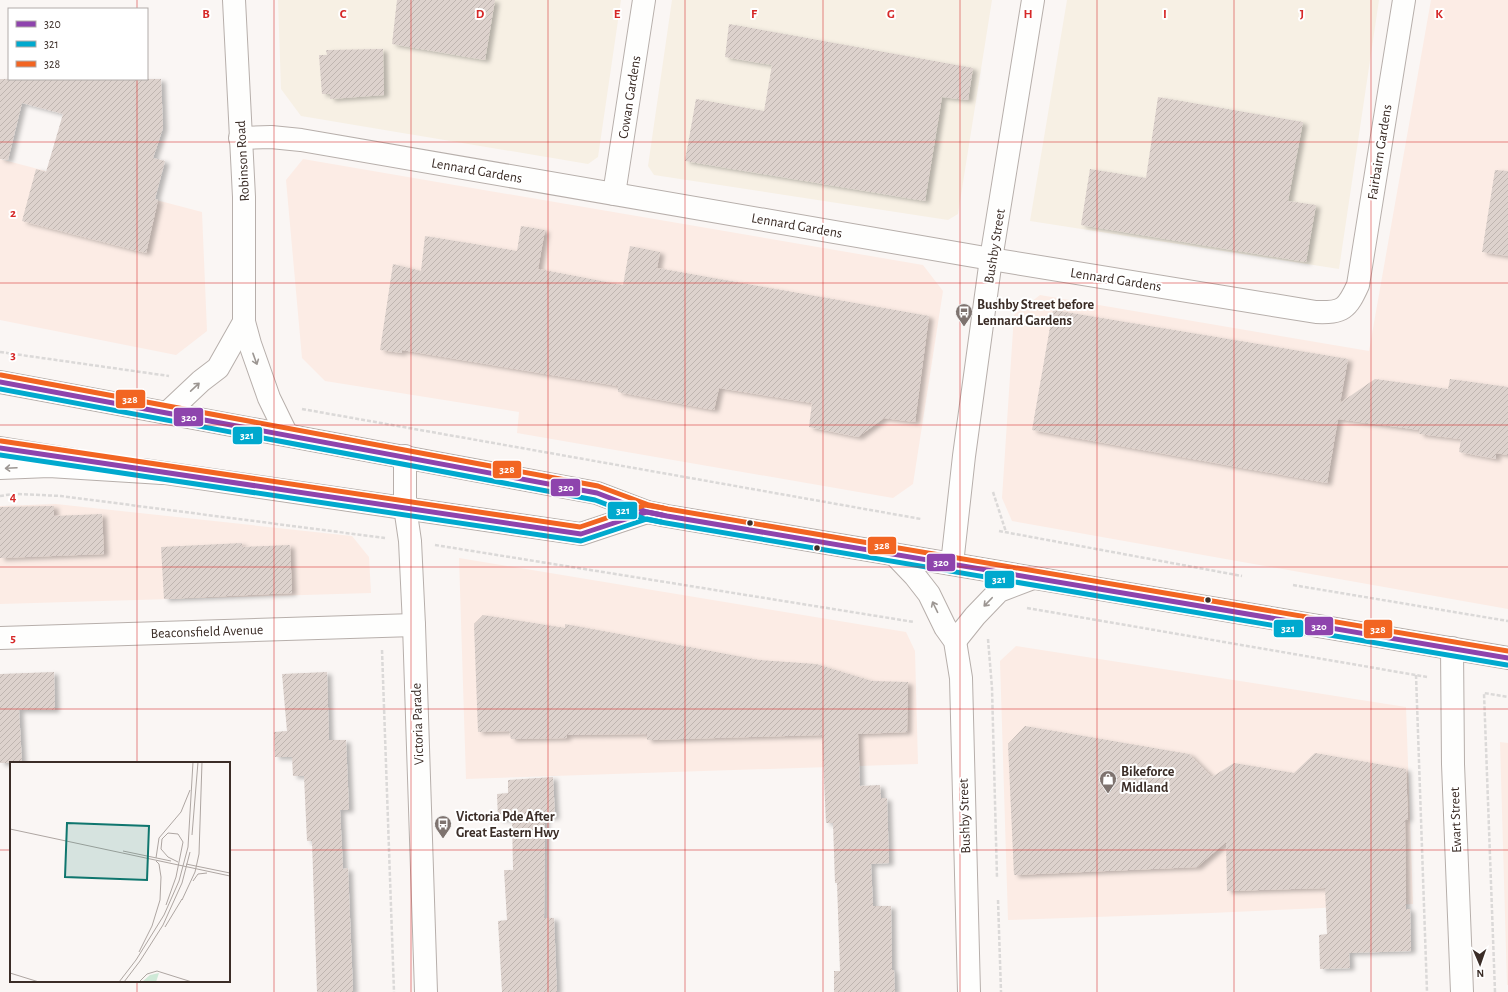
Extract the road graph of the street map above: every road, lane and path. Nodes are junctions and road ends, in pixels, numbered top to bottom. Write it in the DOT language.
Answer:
graph roads {
  1 [pos="234,0"];
  2 [pos="644,0"];
  3 [pos="1034,0"];
  4 [pos="1404,0"];
  5 [pos="240,138"];
  6 [pos="614,194"];
  7 [pos="991,259"];
  8 [pos="1350,302"];
  9 [pos="244,322"];
  10 [pos="0,352"];
  11 [pos="201,381"];
  12 [pos="0,382"];
  13 [pos="302,409"];
  14 [pos="167,413"];
  15 [pos="288,435"];
  16 [pos="0,448"];
  17 [pos="405,456"];
  18 [pos="0,468"];
  19 [pos="162,473"];
  20 [pos="993,492"];
  21 [pos="0,496"];
  22 [pos="405,507"];
  23 [pos="647,512"];
  24 [pos="921,518"];
  25 [pos="999,531"];
  26 [pos="1006,532"];
  27 [pos="410,541"];
  28 [pos="894,554"];
  29 [pos="952,564"];
  30 [pos="1242,576"];
  31 [pos="1033,578"];
  32 [pos="1294,585"];
  33 [pos="1025,608"];
  34 [pos="1508,621"];
  35 [pos="414,625"];
  36 [pos="950,634"];
  37 [pos="988,635"];
  38 [pos="0,638"];
  39 [pos="382,644"];
  40 [pos="1452,648"];
  41 [pos="1508,658"];
  42 [pos="1416,675"];
  43 [pos="1427,677"];
  44 [pos="1508,697"];
  45 [pos="997,878"];
  46 [pos="998,900"];
  47 [pos="394,992"];
  48 [pos="426,992"];
  49 [pos="969,992"];
  50 [pos="1001,992"];
  51 [pos="1427,992"];
  52 [pos="1462,992"];
  53 [pos="1495,992"];
  1 -- 5 [label="main road, Robinson Road"];
  2 -- 6 [label="main road, Cowan Gardens"];
  3 -- 7 [label="main road, Bushby Street"];
  4 -- 8 [label="main road, Fairbairn Gardens"];
  5 -- 6 [label="main road, Lennard Gardens"];
  5 -- 9 [label="main road, Robinson Road"];
  6 -- 7 [label="main road, Lennard Gardens"];
  7 -- 8 [label="main road, Lennard Gardens"];
  7 -- 29 [label="main road, Bushby Street"];
  9 -- 11 [label="main road, Robinson Road"];
  9 -- 15 [label="main road, Robinson Road, one-way"];
  10 -- 11 [label="path"];
  14 -- 11 [label="main road, Robinson Road, one-way"];
  12 -- 14 [label="main road"];
  13 -- 24 [label="path"];
  14 -- 15 [label="main road"];
  15 -- 17 [label="main road"];
  16 -- 19 [label="main road"];
  17 -- 22 [label="main road, Victoria Parade"];
  17 -- 23 [label="main road"];
  19 -- 18 [label="main road, one-way"];
  19 -- 22 [label="main road"];
  20 -- 26 [label="path"];
  21 -- 27 [label="path"];
  22 -- 23 [label="main road"];
  22 -- 27 [label="main road, Victoria Parade"];
  23 -- 28 [label="main road"];
  25 -- 26 [label="path"];
  26 -- 30 [label="path"];
  27 -- 35 [label="main road, Victoria Parade"];
  27 -- 36 [label="path"];
  28 -- 29 [label="main road"];
  36 -- 28 [label="main road, Bushby Street, one-way"];
  29 -- 31 [label="main road"];
  31 -- 36 [label="main road, one-way"];
  31 -- 40 [label="main road"];
  32 -- 34 [label="path"];
  33 -- 42 [label="path"];
  35 -- 38 [label="main road, Beaconsfield Avenue"];
  35 -- 48 [label="main road, Victoria Parade"];
  36 -- 49 [label="main road, Bushby Street"];
  37 -- 45 [label="path"];
  39 -- 47 [label="path"];
  40 -- 41 [label="main road"];
  40 -- 52 [label="main road, Ewart Street"];
  42 -- 43 [label="path"];
  42 -- 51 [label="path"];
  44 -- 53 [label="path"];
  46 -- 50 [label="path"];
}
